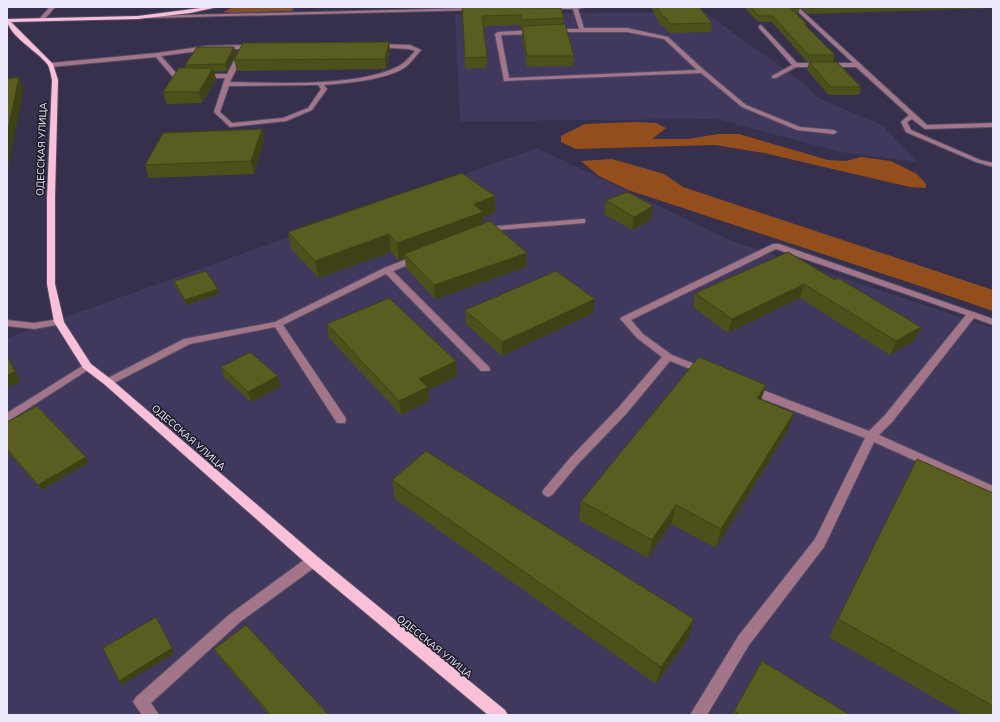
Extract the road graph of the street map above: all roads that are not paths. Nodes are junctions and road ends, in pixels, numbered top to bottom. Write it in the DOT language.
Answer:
graph roads {
  1 [pos="53,7"];
  2 [pos="216,7"];
  3 [pos="308,7"];
  4 [pos="575,7"];
  5 [pos="584,7"];
  6 [pos="795,7"];
  7 [pos="467,8"];
  8 [pos="544,8"];
  9 [pos="483,9"];
  10 [pos="325,13"];
  11 [pos="146,17"];
  12 [pos="40,20"];
  13 [pos="7,21"];
  14 [pos="761,27"];
  15 [pos="582,30"];
  16 [pos="367,45"];
  17 [pos="157,55"];
  18 [pos="51,65"];
  19 [pos="795,65"];
  20 [pos="858,65"];
  21 [pos="702,71"];
  22 [pos="190,76"];
  23 [pos="198,76"];
  24 [pos="229,76"];
  25 [pos="774,77"];
  26 [pos="320,83"];
  27 [pos="226,84"];
  28 [pos="913,115"];
  29 [pos="993,125"];
  30 [pos="834,132"];
  31 [pos="993,165"];
  32 [pos="582,221"];
  33 [pos="475,236"];
  34 [pos="424,256"];
  35 [pos="387,270"];
  36 [pos="972,314"];
  37 [pos="59,322"];
  38 [pos="993,322"];
  39 [pos="7,323"];
  40 [pos="278,324"];
  41 [pos="668,357"];
  42 [pos="87,366"];
  43 [pos="485,369"];
  44 [pos="711,374"];
  45 [pos="108,382"];
  46 [pos="740,385"];
  47 [pos="7,418"];
  48 [pos="341,420"];
  49 [pos="871,436"];
  50 [pos="993,491"];
  51 [pos="548,492"];
  52 [pos="312,560"];
  53 [pos="151,715"];
  54 [pos="500,715"];
  55 [pos="698,715"];
  1 -- 12 [label="street"];
  2 -- 11 [label="main road"];
  3 -- 10 [label="street"];
  4 -- 5 [label="street"];
  4 -- 8 [label="street"];
  4 -- 15 [label="street"];
  6 -- 20 [label="street"];
  7 -- 9 [label="street"];
  7 -- 10 [label="street"];
  10 -- 11 [label="street"];
  11 -- 12 [label="main road"];
  12 -- 13 [label="main road"];
  13 -- 18 [label="main road"];
  14 -- 19 [label="street"];
  15 -- 21 [label="street"];
  15 -- 21 [label="street"];
  16 -- 26 [label="street"];
  17 -- 18 [label="street"];
  17 -- 22 [label="street"];
  17 -- 24 [label="street"];
  18 -- 37 [label="main road, ОДЕССКАЯ УЛИЦА"];
  19 -- 20 [label="street"];
  19 -- 25 [label="street"];
  20 -- 28 [label="street"];
  21 -- 30 [label="street"];
  23 -- 24 [label="street"];
  24 -- 27 [label="street"];
  26 -- 27 [label="street"];
  26 -- 27 [label="street"];
  28 -- 29 [label="street"];
  28 -- 31 [label="street"];
  32 -- 33 [label="street"];
  34 -- 35 [label="street"];
  35 -- 40 [label="street"];
  35 -- 43 [label="street"];
  36 -- 38 [label="street"];
  36 -- 41 [label="street"];
  36 -- 49 [label="street"];
  37 -- 39 [label="street"];
  37 -- 42 [label="main road, ОДЕССКАЯ УЛИЦА"];
  40 -- 45 [label="street"];
  40 -- 48 [label="street"];
  41 -- 44 [label="street"];
  41 -- 51 [label="street"];
  42 -- 45 [label="main road, ОДЕССКАЯ УЛИЦА"];
  42 -- 47 [label="street"];
  45 -- 52 [label="main road, ОДЕССКАЯ УЛИЦА"];
  46 -- 49 [label="street"];
  49 -- 50 [label="street"];
  49 -- 55 [label="street"];
  52 -- 53 [label="street"];
  52 -- 54 [label="main road, ОДЕССКАЯ УЛИЦА"];
}
